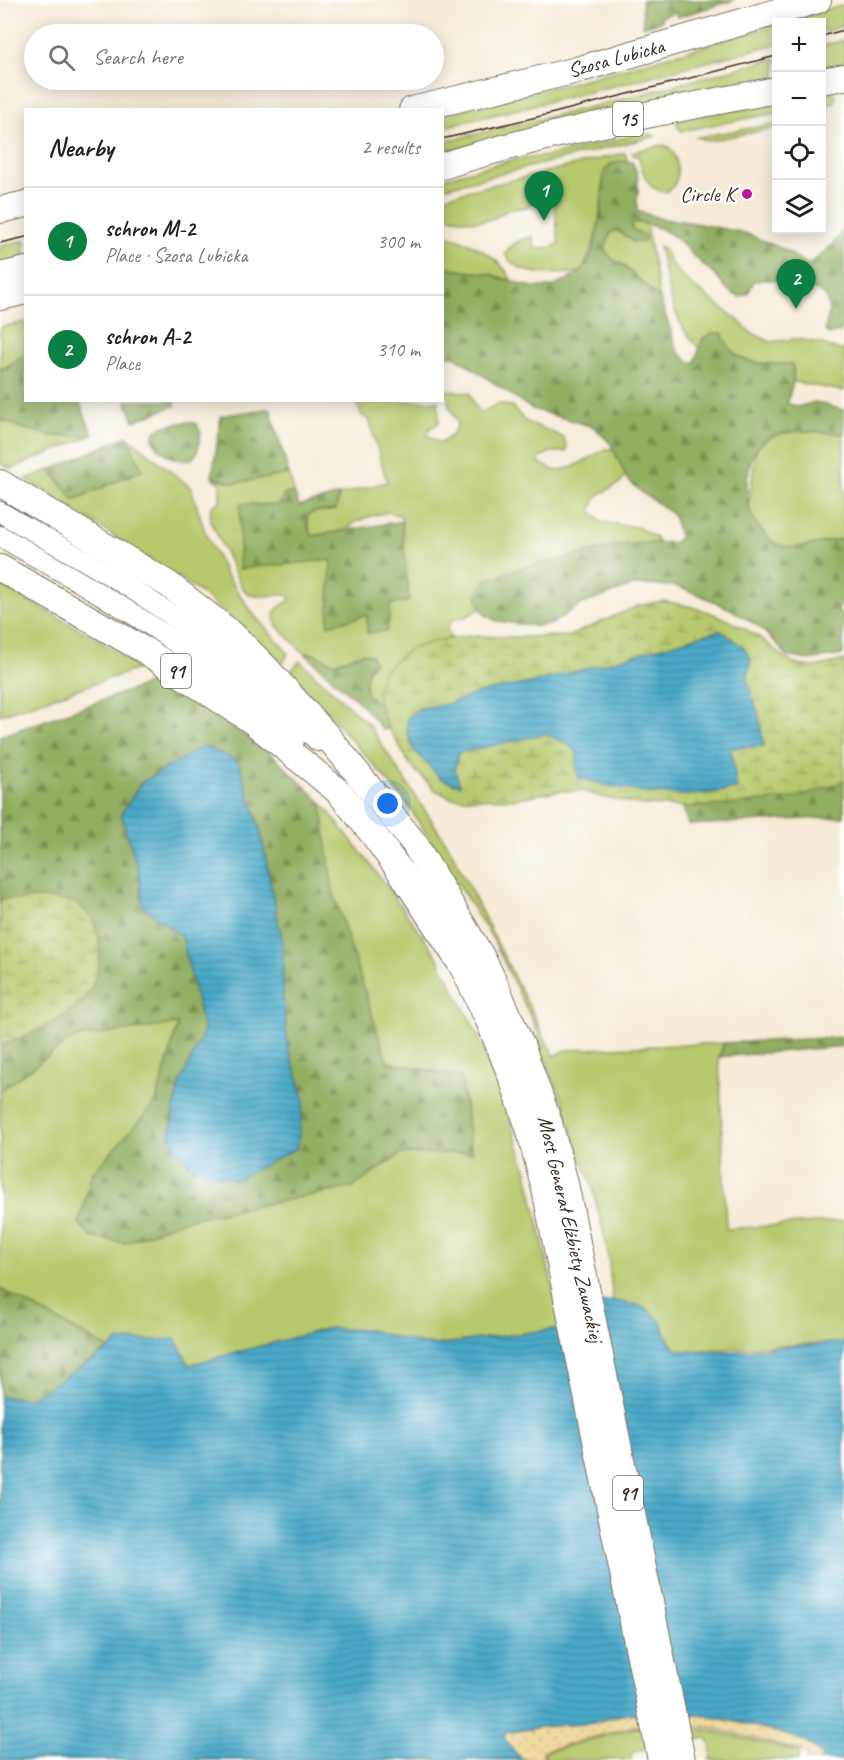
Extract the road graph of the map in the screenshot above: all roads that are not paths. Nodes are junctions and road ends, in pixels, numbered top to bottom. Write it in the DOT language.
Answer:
graph roads {
  1 [pos="818,0"];
  2 [pos="844,77"];
  3 [pos="826,80"];
  4 [pos="772,91"];
  5 [pos="420,108"];
  6 [pos="444,163"];
  7 [pos="24,204"];
  8 [pos="0,210"];
  9 [pos="24,270"];
  10 [pos="0,276"];
  11 [pos="24,291"];
  12 [pos="0,297"];
  13 [pos="0,483"];
  14 [pos="0,512"];
  15 [pos="0,536"];
  16 [pos="0,568"];
  17 [pos="365,782"];
  18 [pos="339,792"];
  19 [pos="661,1760"];
  20 [pos="682,1760"];
  1 -- 5 [label="main road, Szosa Lubicka"];
  2 -- 3 [label="main road"];
  4 -- 6 [label="main road, 15"];
  7 -- 8 [label="main road"];
  9 -- 10 [label="main road"];
  11 -- 12 [label="main road"];
  13 -- 17 [label="main road, Most Generał Elżbiety Zawackiej / 91"];
  14 -- 17 [label="street"];
  15 -- 18 [label="street"];
  16 -- 18 [label="main road, Most Generał Elżbiety Zawackiej / 91"];
  17 -- 20 [label="main road, Most Generał Elżbiety Zawackiej / 91"];
  18 -- 19 [label="main road, Most Generał Elżbiety Zawackiej / 91"];
}
